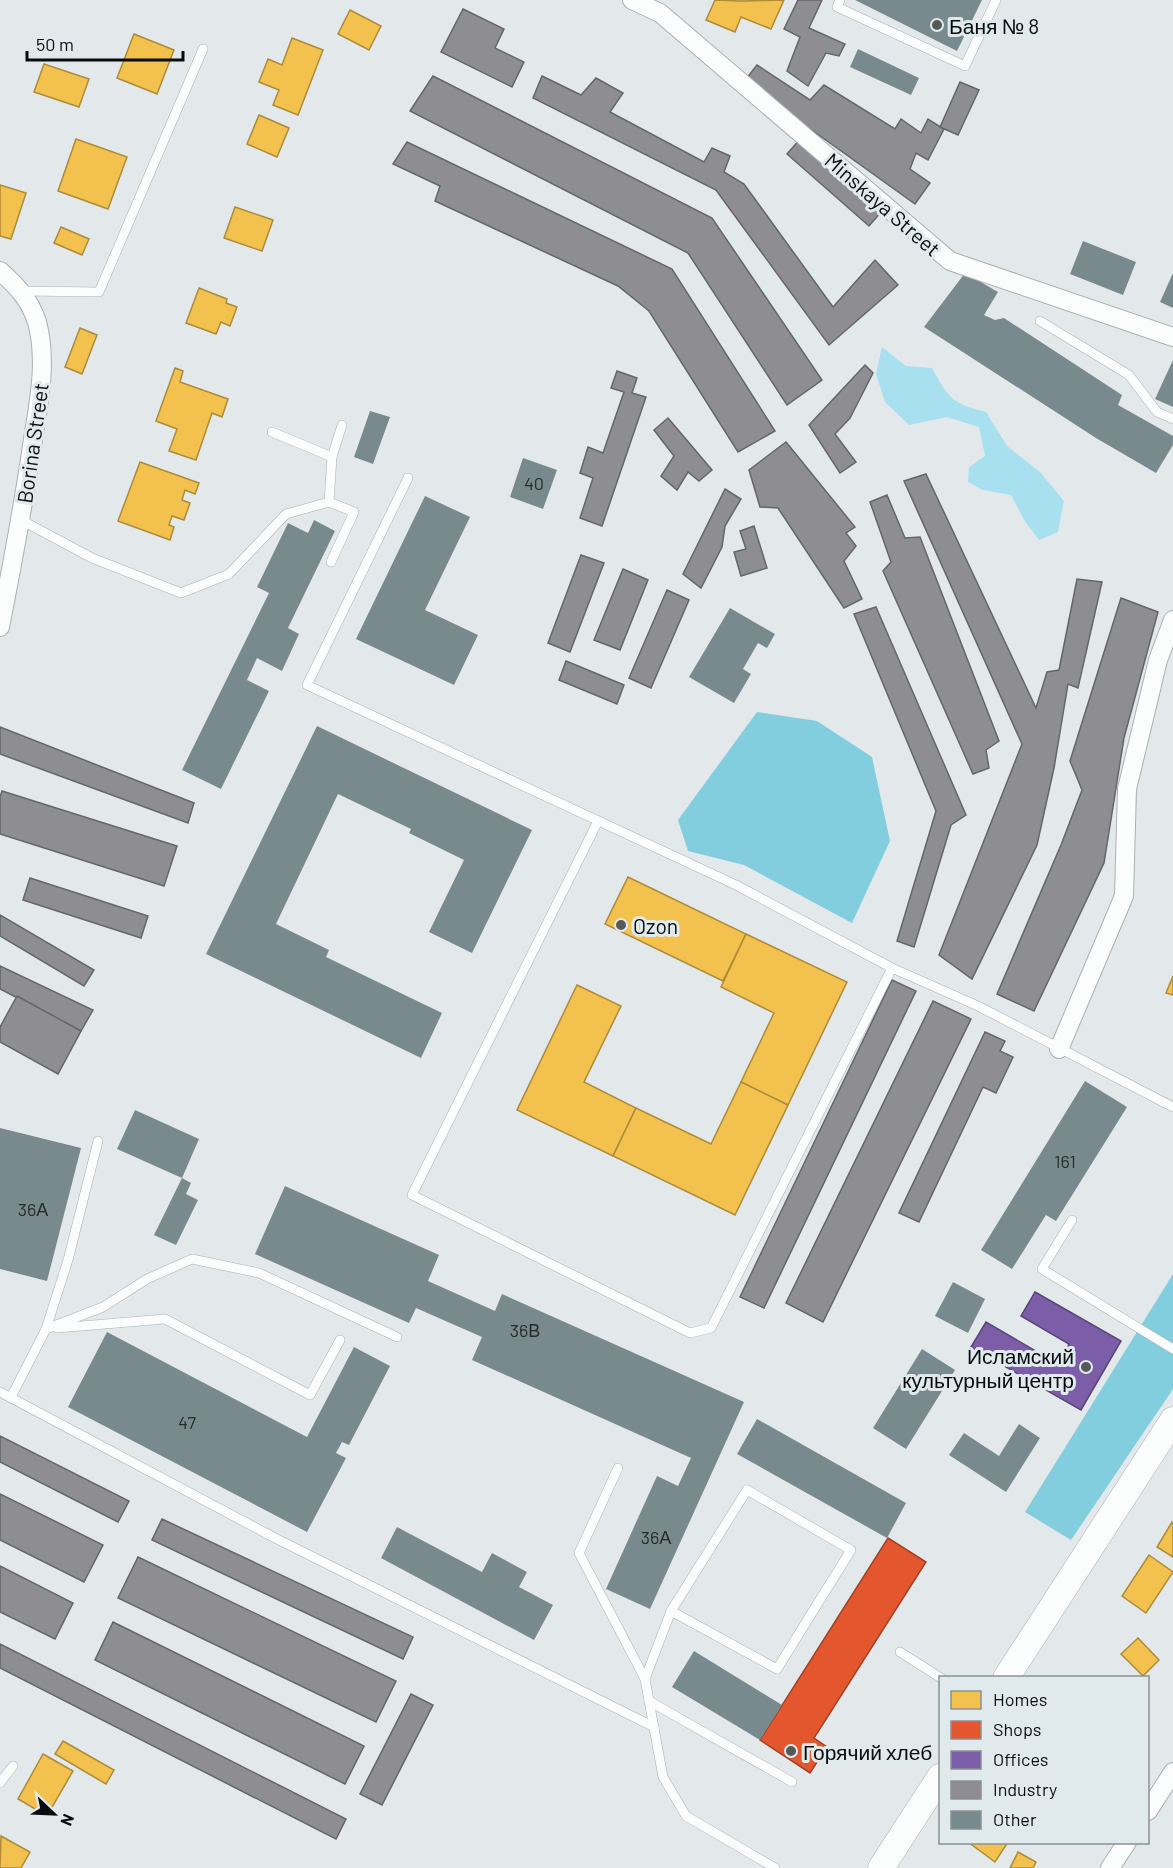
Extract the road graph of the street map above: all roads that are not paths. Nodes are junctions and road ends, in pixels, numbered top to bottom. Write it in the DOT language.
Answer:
graph roads {
  1 [pos="632,0"];
  2 [pos="840,0"];
  3 [pos="996,0"];
  4 [pos="203,49"];
  5 [pos="0,271"];
  6 [pos="22,291"];
  7 [pos="1040,321"];
  8 [pos="1173,337"];
  9 [pos="1173,419"];
  10 [pos="342,425"];
  11 [pos="272,432"];
  12 [pos="332,457"];
  13 [pos="408,478"];
  14 [pos="329,502"];
  15 [pos="21,520"];
  16 [pos="331,562"];
  17 [pos="1173,620"];
  18 [pos="0,627"];
  19 [pos="598,821"];
  20 [pos="892,968"];
  21 [pos="1059,1048"];
  22 [pos="1173,1107"];
  23 [pos="98,1141"];
  24 [pos="1072,1220"];
  25 [pos="45,1329"];
  26 [pos="397,1337"];
  27 [pos="340,1340"];
  28 [pos="1173,1349"];
  29 [pos="0,1392"];
  30 [pos="11,1397"];
  31 [pos="1173,1420"];
  32 [pos="618,1468"];
  33 [pos="671,1611"];
  34 [pos="900,1652"];
  35 [pos="939,1676"];
  36 [pos="1007,1676"];
  37 [pos="645,1679"];
  38 [pos="649,1701"];
  39 [pos="654,1727"];
  40 [pos="13,1766"];
  41 [pos="1172,1776"];
  42 [pos="939,1779"];
  43 [pos="792,1782"];
  44 [pos="0,1783"];
  45 [pos="1149,1810"];
  46 [pos="1126,1844"];
  47 [pos="775,1868"];
  48 [pos="881,1868"];
  49 [pos="1110,1868"];
  1 -- 8 [label="street, Minskaya Street"];
  2 -- 3 [label="lane"];
  4 -- 6 [label="lane"];
  5 -- 6 [label="street, Borina Street"];
  6 -- 15 [label="street, Borina Street"];
  7 -- 9 [label="lane"];
  10 -- 12 [label="lane"];
  11 -- 12 [label="lane"];
  12 -- 14 [label="lane"];
  13 -- 19 [label="lane"];
  14 -- 15 [label="lane"];
  14 -- 16 [label="lane"];
  15 -- 18 [label="street, Borina Street"];
  17 -- 21 [label="street"];
  19 -- 20 [label="lane"];
  19 -- 20 [label="lane"];
  20 -- 21 [label="lane"];
  21 -- 22 [label="lane"];
  23 -- 25 [label="lane"];
  24 -- 28 [label="lane"];
  25 -- 26 [label="lane"];
  25 -- 27 [label="lane"];
  25 -- 30 [label="lane"];
  29 -- 30 [label="lane"];
  30 -- 39 [label="lane"];
  31 -- 36 [label="main road"];
  32 -- 37 [label="lane"];
  33 -- 33 [label="lane"];
  33 -- 37 [label="lane"];
  34 -- 35 [label="lane"];
  37 -- 38 [label="lane"];
  38 -- 39 [label="lane"];
  38 -- 43 [label="lane"];
  39 -- 47 [label="lane"];
  40 -- 44 [label="lane"];
  41 -- 45 [label="street"];
  42 -- 48 [label="main road"];
  46 -- 49 [label="street"];
}
